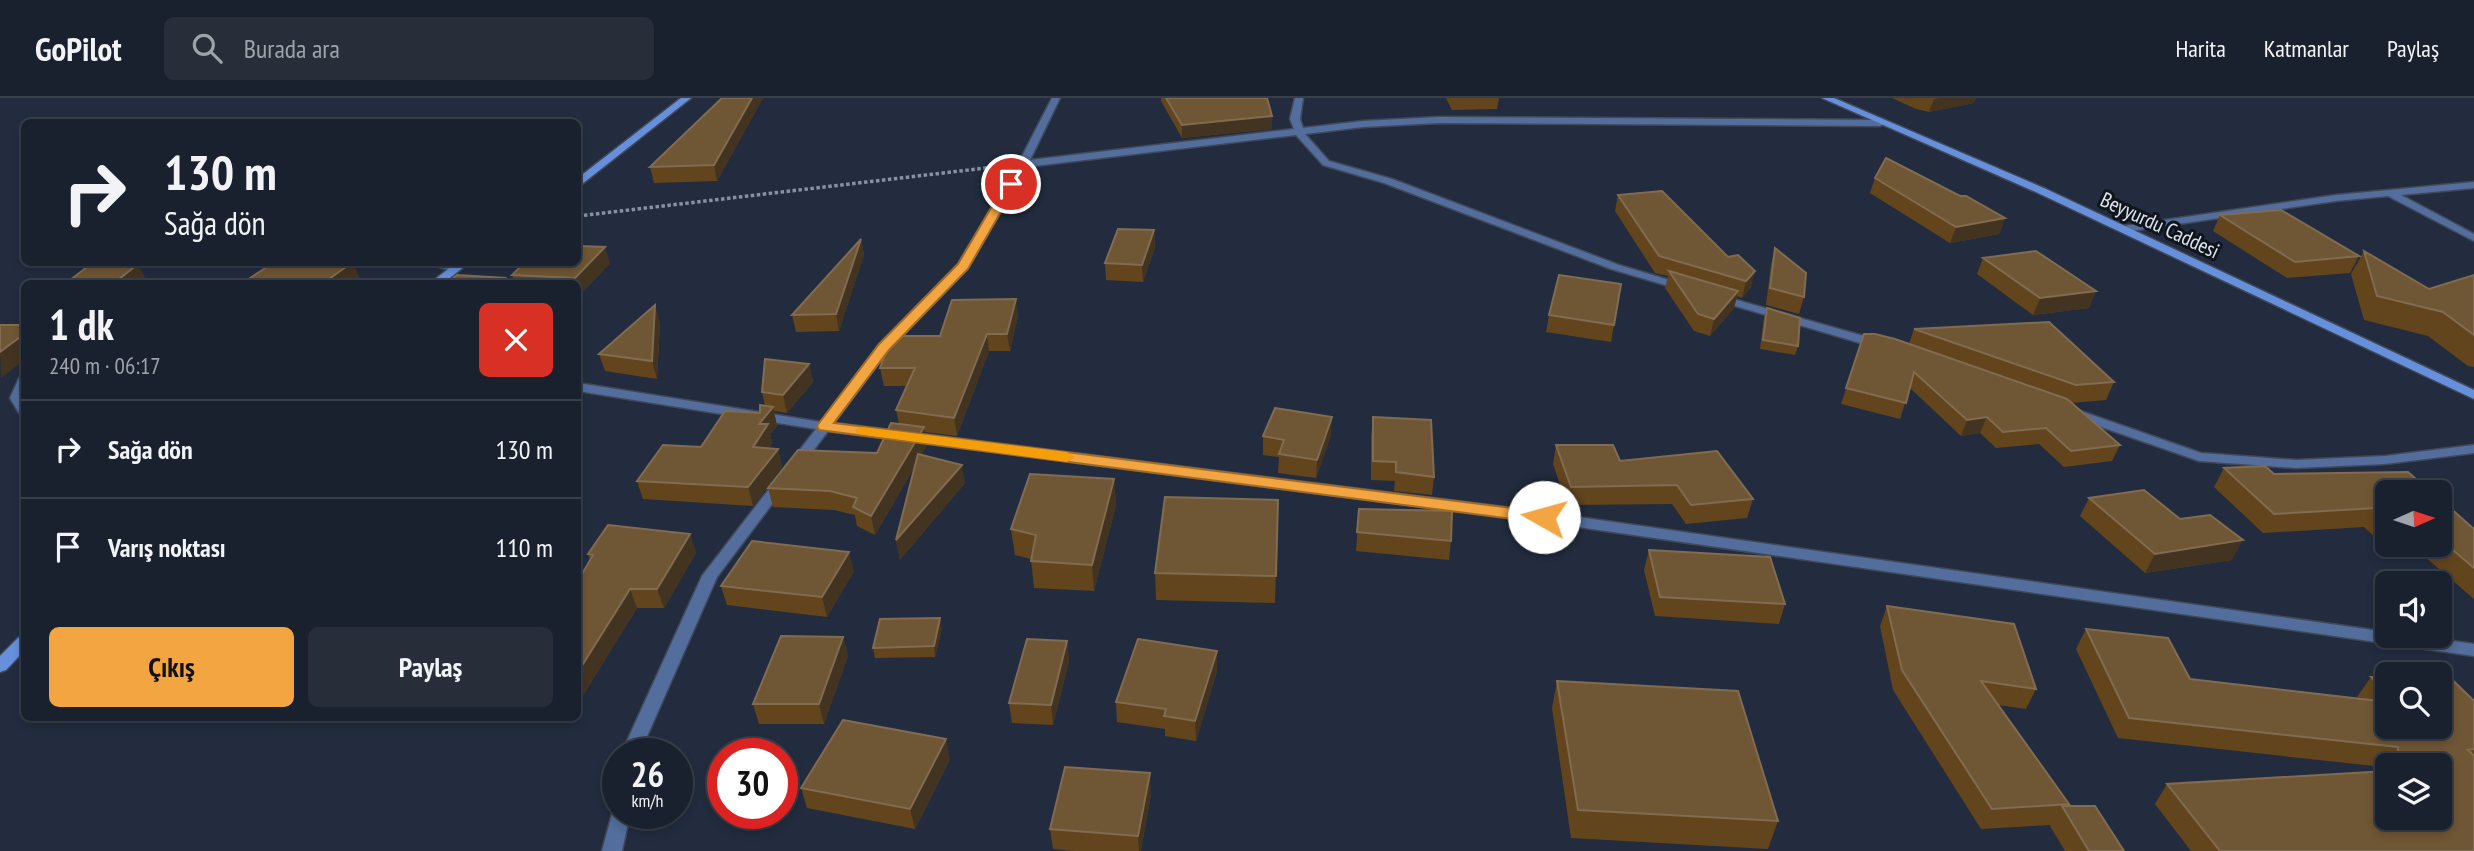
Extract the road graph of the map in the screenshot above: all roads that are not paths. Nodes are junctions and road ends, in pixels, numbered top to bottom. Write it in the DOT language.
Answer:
graph roads {
  1 [pos="687,98"];
  2 [pos="1056,98"];
  3 [pos="1299,98"];
  4 [pos="1826,98"];
  5 [pos="1880,123"];
  6 [pos="1300,132"];
  7 [pos="1023,164"];
  8 [pos="581,180"];
  9 [pos="2474,185"];
  10 [pos="2387,192"];
  11 [pos="2124,229"];
  12 [pos="2474,238"];
  13 [pos="460,266"];
  14 [pos="440,280"];
  15 [pos="1695,291"];
  16 [pos="1708,295"];
  17 [pos="1895,349"];
  18 [pos="21,387"];
  19 [pos="581,387"];
  20 [pos="2474,395"];
  21 [pos="21,406"];
  22 [pos="2060,407"];
  23 [pos="824,426"];
  24 [pos="2474,449"];
  25 [pos="21,645"];
  26 [pos="2474,650"];
  27 [pos="0,666"];
  28 [pos="637,738"];
  29 [pos="617,829"];
  30 [pos="612,851"];
  1 -- 8 [label="street"];
  2 -- 7 [label="street"];
  3 -- 6 [label="street"];
  4 -- 5 [label="street, Beyyurdu Caddesi"];
  5 -- 6 [label="street"];
  5 -- 11 [label="street, Beyyurdu Caddesi"];
  6 -- 7 [label="street"];
  6 -- 15 [label="street"];
  7 -- 23 [label="street"];
  9 -- 10 [label="street"];
  10 -- 11 [label="street"];
  10 -- 12 [label="street"];
  11 -- 20 [label="street, Beyyurdu Caddesi"];
  13 -- 14 [label="street"];
  16 -- 17 [label="street"];
  18 -- 21 [label="street"];
  19 -- 23 [label="street"];
  22 -- 24 [label="street"];
  23 -- 26 [label="street"];
  23 -- 28 [label="street"];
  25 -- 27 [label="street"];
  29 -- 30 [label="street"];
}
